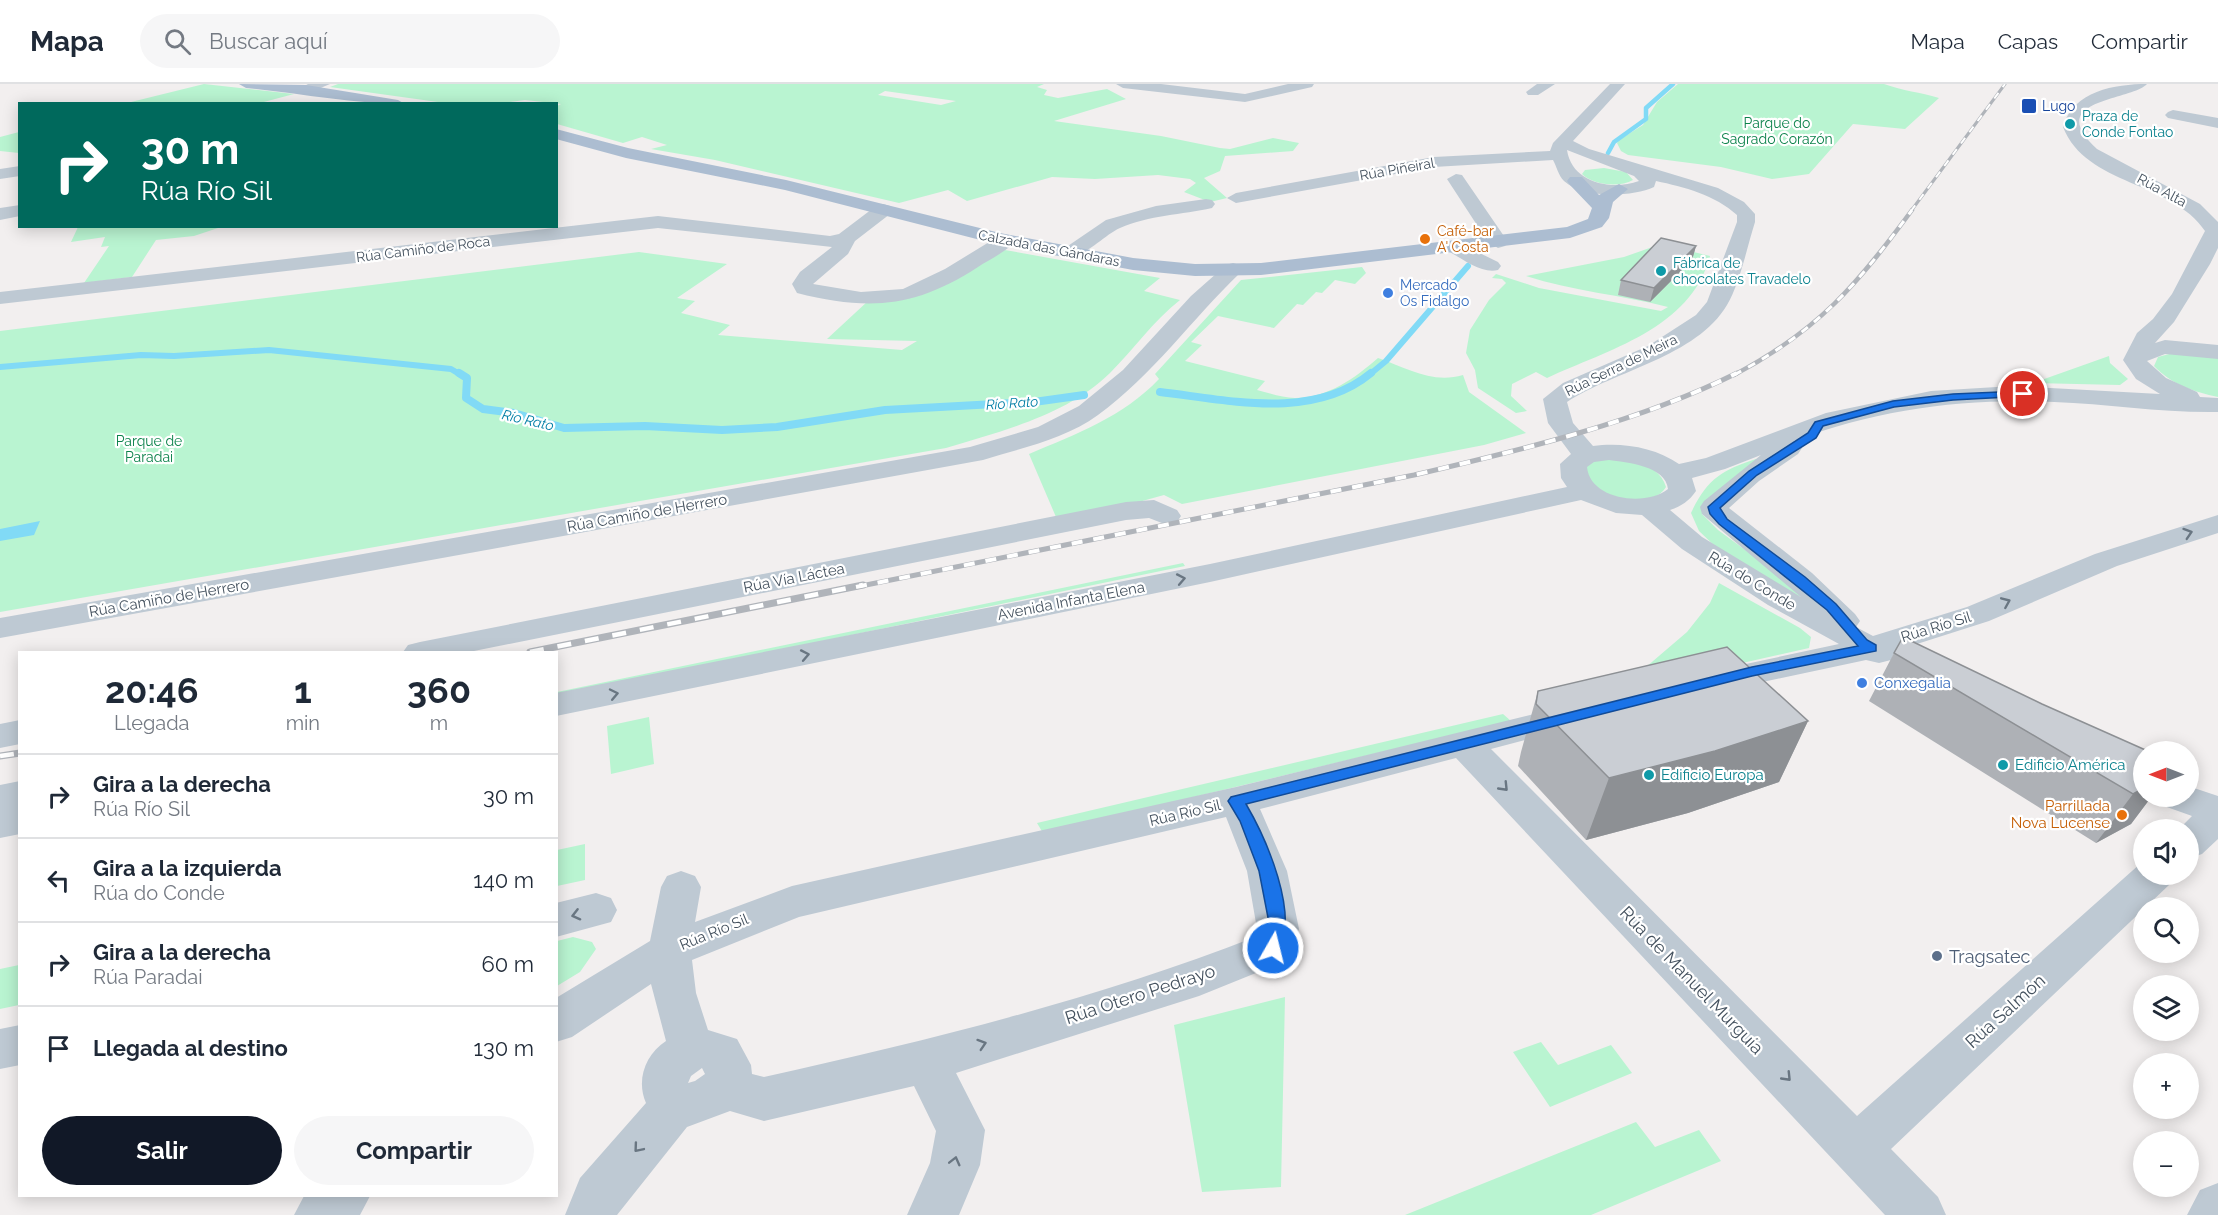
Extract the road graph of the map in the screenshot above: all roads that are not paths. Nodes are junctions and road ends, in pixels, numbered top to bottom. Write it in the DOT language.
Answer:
graph roads {
  1 [pos="246,84"];
  2 [pos="323,84"];
  3 [pos="1123,84"];
  4 [pos="1307,84"];
  5 [pos="1548,84"];
  6 [pos="1618,84"];
  7 [pos="2140,84"];
  8 [pos="2114,87"];
  9 [pos="306,89"];
  10 [pos="1533,92"];
  11 [pos="386,102"];
  12 [pos="2173,115"];
  13 [pos="2218,123"];
  14 [pos="558,135"];
  15 [pos="1567,162"];
  16 [pos="18,171"];
  17 [pos="0,174"];
  18 [pos="1636,175"];
  19 [pos="1456,179"];
  20 [pos="1619,189"];
  21 [pos="1236,198"];
  22 [pos="1206,204"];
  23 [pos="1600,206"];
  24 [pos="18,210"];
  25 [pos="883,210"];
  26 [pos="0,214"];
  27 [pos="846,238"];
  28 [pos="1006,240"];
  29 [pos="1498,242"];
  30 [pos="1455,247"];
  31 [pos="1069,252"];
  32 [pos="1491,266"];
  33 [pos="1233,269"];
  34 [pos="0,298"];
  35 [pos="2161,324"];
  36 [pos="2211,351"];
  37 [pos="2141,353"];
  38 [pos="2151,379"];
  39 [pos="2133,398"];
  40 [pos="2218,405"];
  41 [pos="1819,424"];
  42 [pos="1581,467"];
  43 [pos="1674,473"];
  44 [pos="1650,507"];
  45 [pos="1167,516"];
  46 [pos="2218,524"];
  47 [pos="0,628"];
  48 [pos="1867,646"];
  49 [pos="425,651"];
  50 [pos="1905,671"];
  51 [pos="558,682"];
  52 [pos="1676,690"];
  53 [pos="558,705"];
  54 [pos="1598,710"];
  55 [pos="18,732"];
  56 [pos="0,736"];
  57 [pos="1464,744"];
  58 [pos="18,795"];
  59 [pos="0,799"];
  60 [pos="1236,801"];
  61 [pos="2199,805"];
  62 [pos="2218,813"];
  63 [pos="18,820"];
  64 [pos="0,824"];
  65 [pos="2199,833"];
  66 [pos="2143,885"];
  67 [pos="681,887"];
  68 [pos="596,910"];
  69 [pos="558,920"];
  70 [pos="669,951"];
  71 [pos="558,1022"];
  72 [pos="18,1045"];
  73 [pos="0,1049"];
  74 [pos="692,1050"];
  75 [pos="926,1062"];
  76 [pos="723,1088"];
  77 [pos="675,1104"];
  78 [pos="1857,1148"];
  79 [pos="343,1197"];
  80 [pos="2218,1208"];
  81 [pos="320,1215"];
  82 [pos="591,1215"];
  83 [pos="933,1215"];
  84 [pos="1920,1215"];
  85 [pos="2213,1215"];
  1 -- 9 [label="main road"];
  2 -- 9 [label="street"];
  3 -- 4 [label="street"];
  5 -- 10 [label="street"];
  6 -- 15 [label="street"];
  7 -- 8 [label="street"];
  8 -- 35 [label="street, Rúa Alta"];
  9 -- 11 [label="main road"];
  12 -- 13 [label="street"];
  14 -- 25 [label="main road, Calzada das Gándaras"];
  15 -- 18 [label="street, Rúa Serra de Meira"];
  15 -- 18 [label="street, Rúa Serra de Meira"];
  15 -- 20 [label="street, Rúa Serra de Meira"];
  15 -- 21 [label="street, Rúa Piñeiral"];
  15 -- 23 [label="main road"];
  16 -- 17 [label="street"];
  18 -- 20 [label="street, Rúa Serra de Meira"];
  18 -- 42 [label="street, Rúa Serra de Meira"];
  19 -- 29 [label="street"];
  20 -- 23 [label="main road"];
  22 -- 31 [label="street"];
  23 -- 29 [label="main road, Calzada das Gándaras"];
  24 -- 26 [label="street"];
  25 -- 27 [label="street"];
  25 -- 28 [label="main road, Calzada das Gándaras"];
  27 -- 28 [label="street"];
  27 -- 34 [label="street, Rúa Camiño de Roca"];
  28 -- 31 [label="main road, Calzada das Gándaras"];
  29 -- 30 [label="main road, Calzada das Gándaras"];
  30 -- 32 [label="street"];
  30 -- 33 [label="main road, Calzada das Gándaras"];
  31 -- 33 [label="main road, Calzada das Gándaras"];
  33 -- 47 [label="street, Rúa Camiño de Herrero"];
  35 -- 36 [label="street"];
  35 -- 37 [label="street, Rúa Alta"];
  36 -- 37 [label="street"];
  37 -- 38 [label="street"];
  38 -- 39 [label="street"];
  38 -- 40 [label="street"];
  39 -- 40 [label="street"];
  39 -- 41 [label="street"];
  41 -- 43 [label="street"];
  41 -- 48 [label="street, Rúa do Conde"];
  42 -- 43 [label="street"];
  42 -- 44 [label="street"];
  42 -- 51 [label="street, Avenida Infanta Elena"];
  53 -- 42 [label="street, Avenida Infanta Elena, one-way"];
  43 -- 44 [label="street"];
  44 -- 48 [label="street, Rúa do Conde"];
  45 -- 49 [label="street, Rúa Vía Láctea"];
  48 -- 46 [label="street, Rúa Río Sil, one-way"];
  48 -- 50 [label="street, Rúa do Conde"];
  48 -- 52 [label="street, Rúa Río Sil"];
  54 -- 57 [label="street, Rúa Río Sil"];
  55 -- 56 [label="street"];
  57 -- 60 [label="street, Rúa Río Sil"];
  57 -- 78 [label="street, Rúa de Manuel Murguía, one-way"];
  58 -- 59 [label="street"];
  60 -- 70 [label="street, Rúa Río Sil"];
  75 -- 60 [label="street, Rúa Otero Pedrayo, one-way"];
  61 -- 62 [label="street"];
  62 -- 65 [label="street"];
  63 -- 64 [label="street"];
  66 -- 78 [label="street, Rúa Salmón"];
  67 -- 70 [label="street, Rúa Río Sil"];
  68 -- 69 [label="street, one-way"];
  70 -- 71 [label="street, Rúa Río Sil"];
  70 -- 74 [label="street"];
  72 -- 73 [label="street"];
  74 -- 76 [label="street"];
  74 -- 77 [label="street"];
  75 -- 76 [label="street, Rúa Otero Pedrayo"];
  83 -- 75 [label="street, one-way"];
  76 -- 77 [label="street"];
  77 -- 82 [label="street, one-way"];
  78 -- 84 [label="street, Rúa de Manuel Murguía"];
  79 -- 81 [label="street"];
  80 -- 85 [label="street"];
}
